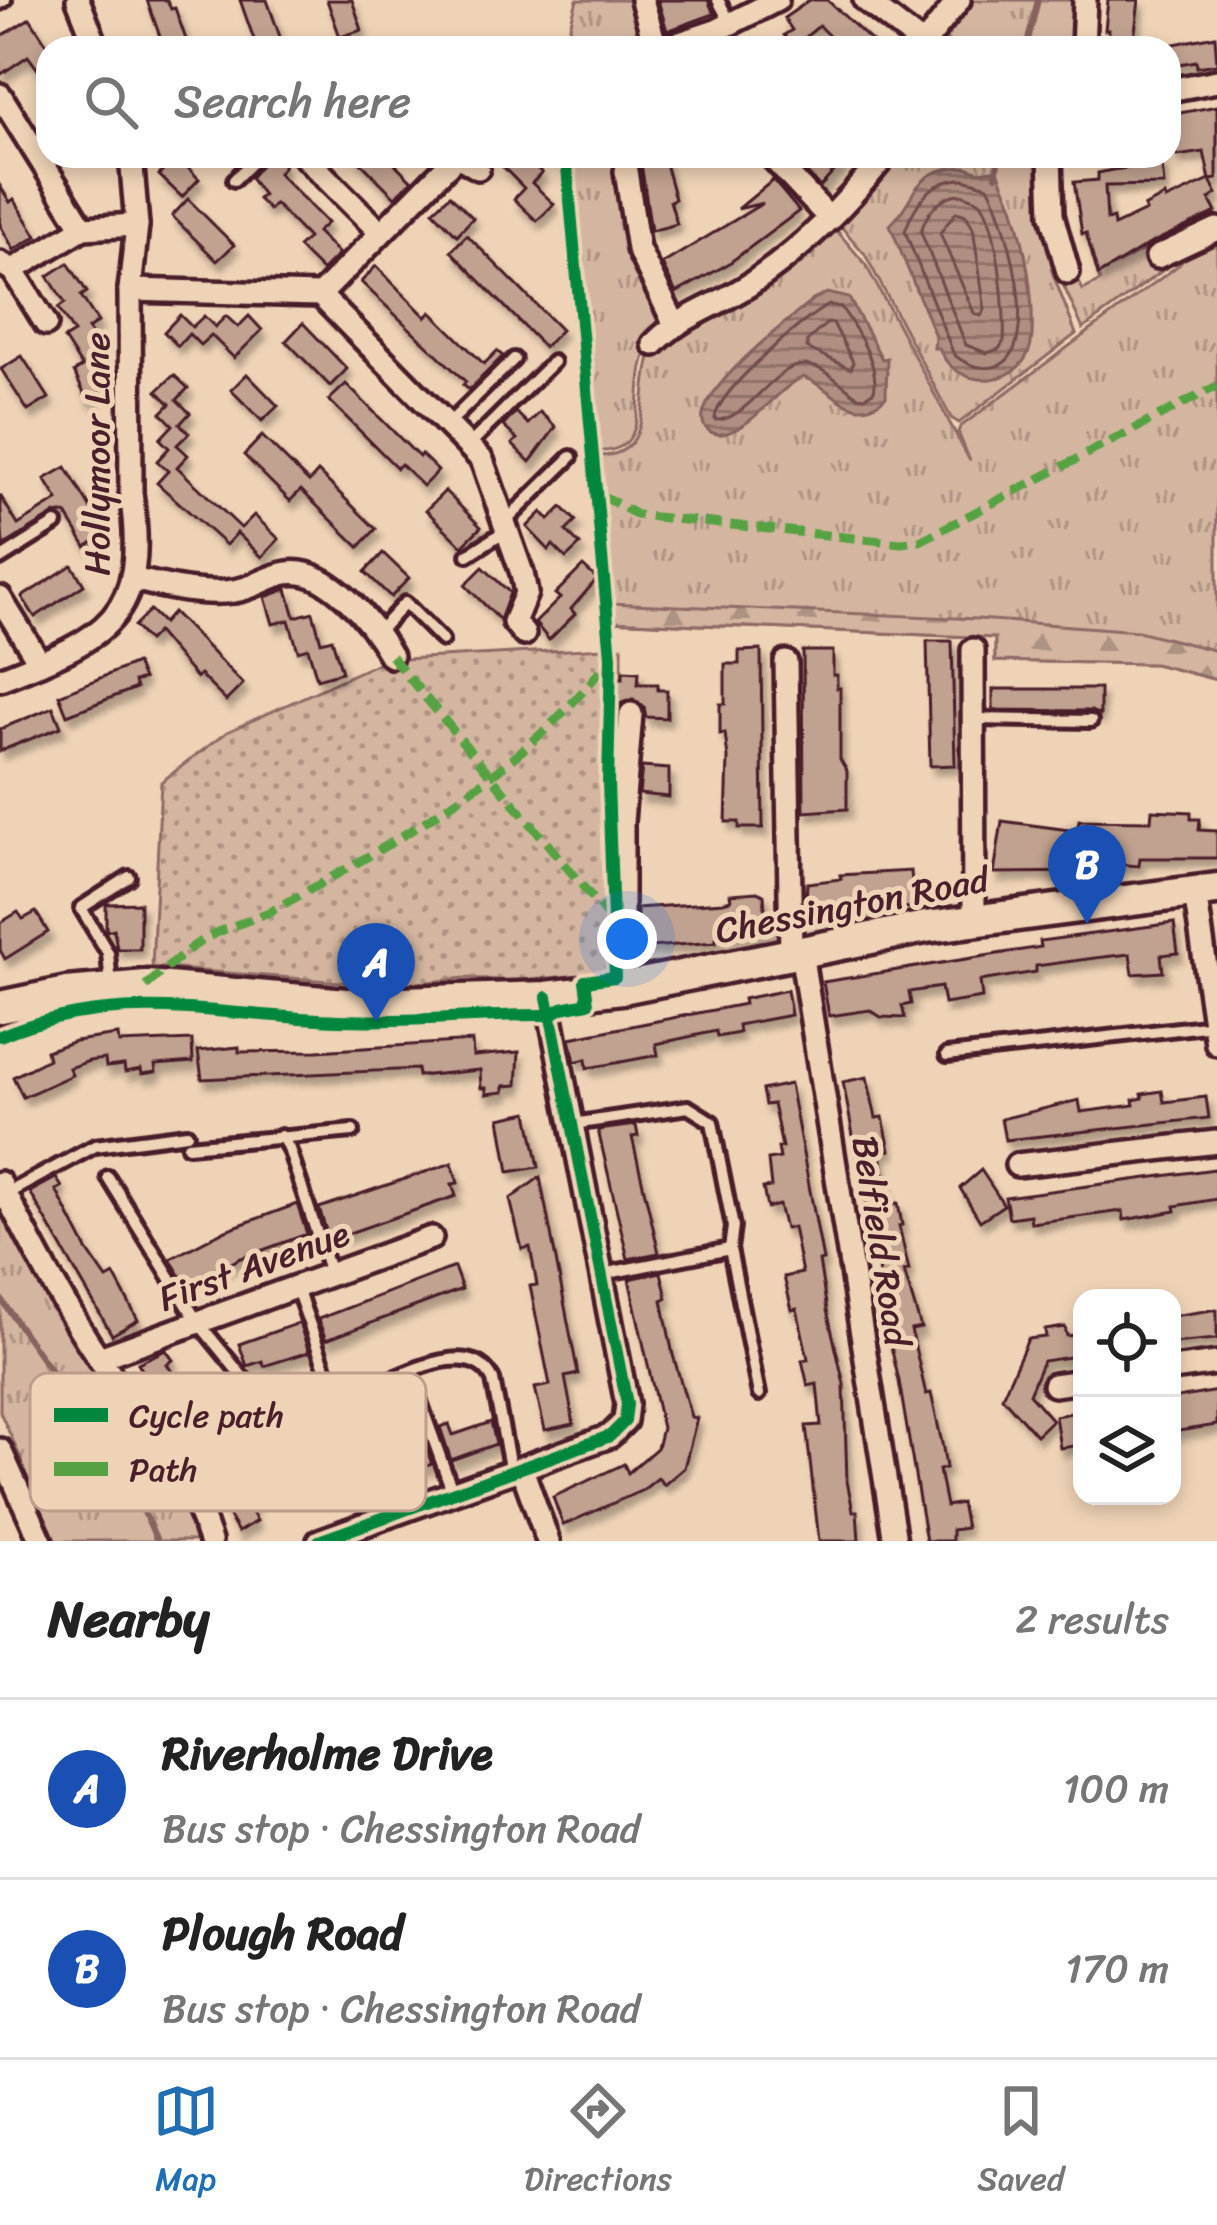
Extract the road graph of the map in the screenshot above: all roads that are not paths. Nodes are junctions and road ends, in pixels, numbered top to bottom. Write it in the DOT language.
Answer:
graph roads {
  1 [pos="78,0"];
  2 [pos="642,0"];
  3 [pos="718,0"];
  4 [pos="777,0"];
  5 [pos="865,0"];
  6 [pos="959,0"];
  7 [pos="1085,0"];
  8 [pos="731,24"];
  9 [pos="93,36"];
  10 [pos="656,36"];
  11 [pos="716,36"];
  12 [pos="911,36"];
  13 [pos="933,36"];
  14 [pos="1084,36"];
  15 [pos="1217,81"];
  16 [pos="1181,88"];
  17 [pos="0,95"];
  18 [pos="36,153"];
  19 [pos="46,168"];
  20 [pos="132,168"];
  21 [pos="246,168"];
  22 [pos="316,168"];
  23 [pos="445,168"];
  24 [pos="782,168"];
  25 [pos="874,168"];
  26 [pos="1051,168"];
  27 [pos="626,171"];
  28 [pos="235,180"];
  29 [pos="830,219"];
  30 [pos="137,225"];
  31 [pos="83,228"];
  32 [pos="1217,229"];
  33 [pos="380,232"];
  34 [pos="1157,256"];
  35 [pos="6,267"];
  36 [pos="1068,272"];
  37 [pos="130,290"];
  38 [pos="320,295"];
  39 [pos="46,324"];
  40 [pos="675,325"];
  41 [pos="654,344"];
  42 [pos="514,359"];
  43 [pos="553,362"];
  44 [pos="449,423"];
  45 [pos="468,442"];
  46 [pos="571,457"];
  47 [pos="56,524"];
  48 [pos="507,525"];
  49 [pos="468,555"];
  50 [pos="0,559"];
  51 [pos="132,579"];
  52 [pos="0,598"];
  53 [pos="378,632"];
  54 [pos="524,634"];
  55 [pos="442,640"];
  56 [pos="973,650"];
  57 [pos="391,656"];
  58 [pos="786,662"];
  59 [pos="40,664"];
  60 [pos="0,679"];
  61 [pos="631,713"];
  62 [pos="974,719"];
  63 [pos="1090,721"];
  64 [pos="129,877"];
  65 [pos="1206,891"];
  66 [pos="974,920"];
  67 [pos="796,953"];
  68 [pos="111,988"];
  69 [pos="622,988"];
  70 [pos="547,997"];
  71 [pos="0,1007"];
  72 [pos="1216,1034"];
  73 [pos="947,1055"];
  74 [pos="573,1124"];
  75 [pos="353,1131"];
  76 [pos="281,1136"];
  77 [pos="1217,1142"];
  78 [pos="1017,1166"];
  79 [pos="108,1177"];
  80 [pos="3,1188"];
  81 [pos="431,1238"];
  82 [pos="730,1249"];
  83 [pos="330,1274"];
  84 [pos="603,1274"];
  85 [pos="296,1286"];
  86 [pos="197,1321"];
  87 [pos="99,1358"];
  88 [pos="1217,1364"];
  89 [pos="1181,1369"];
  90 [pos="110,1373"];
  91 [pos="240,1373"];
  92 [pos="326,1373"];
  93 [pos="413,1373"];
  94 [pos="1073,1383"];
  95 [pos="1054,1385"];
  96 [pos="759,1394"];
  97 [pos="426,1418"];
  98 [pos="0,1450"];
  99 [pos="516,1470"];
  100 [pos="6,1482"];
  101 [pos="453,1492"];
  102 [pos="426,1502"];
  103 [pos="198,1511"];
  104 [pos="400,1511"];
  105 [pos="331,1539"];
  106 [pos="41,1541"];
  107 [pos="210,1541"];
  108 [pos="548,1541"];
  109 [pos="895,1541"];
  1 -- 9 [label="street"];
  2 -- 10 [label="street"];
  3 -- 8 [label="lane"];
  4 -- 8 [label="street"];
  5 -- 12 [label="street"];
  6 -- 13 [label="street"];
  7 -- 14 [label="street"];
  8 -- 11 [label="street"];
  15 -- 16 [label="street"];
  17 -- 18 [label="street"];
  19 -- 31 [label="street"];
  20 -- 30 [label="street, Hollymoor Lane"];
  21 -- 28 [label="lane"];
  22 -- 33 [label="street"];
  23 -- 33 [label="street"];
  24 -- 29 [label="street"];
  25 -- 29 [label="street"];
  26 -- 36 [label="street"];
  27 -- 40 [label="street"];
  29 -- 40 [label="street"];
  30 -- 31 [label="street"];
  30 -- 37 [label="street, Hollymoor Lane"];
  31 -- 35 [label="street"];
  32 -- 34 [label="street"];
  33 -- 38 [label="street"];
  35 -- 39 [label="street"];
  37 -- 38 [label="street"];
  37 -- 51 [label="street, Hollymoor Lane"];
  38 -- 44 [label="street"];
  40 -- 41 [label="street"];
  42 -- 44 [label="lane"];
  43 -- 45 [label="lane"];
  44 -- 45 [label="street"];
  45 -- 48 [label="street"];
  46 -- 48 [label="lane"];
  47 -- 50 [label="lane"];
  48 -- 49 [label="lane"];
  48 -- 54 [label="street"];
  51 -- 53 [label="street"];
  51 -- 59 [label="street, Hollymoor Lane"];
  52 -- 59 [label="street"];
  53 -- 55 [label="lane"];
  53 -- 57 [label="street"];
  56 -- 62 [label="street"];
  58 -- 67 [label="street, Belfield Road"];
  59 -- 60 [label="street, Hollymoor Lane"];
  61 -- 69 [label="street"];
  62 -- 63 [label="lane"];
  62 -- 66 [label="street"];
  64 -- 68 [label="lane"];
  65 -- 66 [label="main road, Chessington Road"];
  65 -- 72 [label="street"];
  66 -- 67 [label="main road, Chessington Road"];
  67 -- 69 [label="main road, Chessington Road"];
  67 -- 109 [label="street, Belfield Road"];
  68 -- 70 [label="main road, Chessington Road"];
  68 -- 71 [label="main road, Chessington Road"];
  69 -- 70 [label="main road, Chessington Road"];
  70 -- 74 [label="street"];
  72 -- 73 [label="lane"];
  74 -- 82 [label="lane"];
  74 -- 84 [label="street"];
  75 -- 76 [label="lane"];
  76 -- 80 [label="lane"];
  76 -- 83 [label="lane"];
  77 -- 78 [label="street"];
  79 -- 86 [label="lane"];
  80 -- 87 [label="street"];
  81 -- 83 [label="street, First Avenue"];
  82 -- 84 [label="lane"];
  82 -- 96 [label="lane"];
  83 -- 85 [label="street, First Avenue"];
  84 -- 99 [label="street"];
  85 -- 86 [label="street, First Avenue"];
  85 -- 92 [label="lane"];
  86 -- 87 [label="street, First Avenue"];
  86 -- 91 [label="lane"];
  87 -- 90 [label="street"];
  88 -- 89 [label="street"];
  93 -- 99 [label="lane"];
  94 -- 95 [label="street"];
  97 -- 101 [label="lane"];
  98 -- 100 [label="street"];
  99 -- 101 [label="street"];
  99 -- 108 [label="street"];
  100 -- 106 [label="street"];
  101 -- 102 [label="street"];
  103 -- 107 [label="street"];
  104 -- 105 [label="street"];
}
